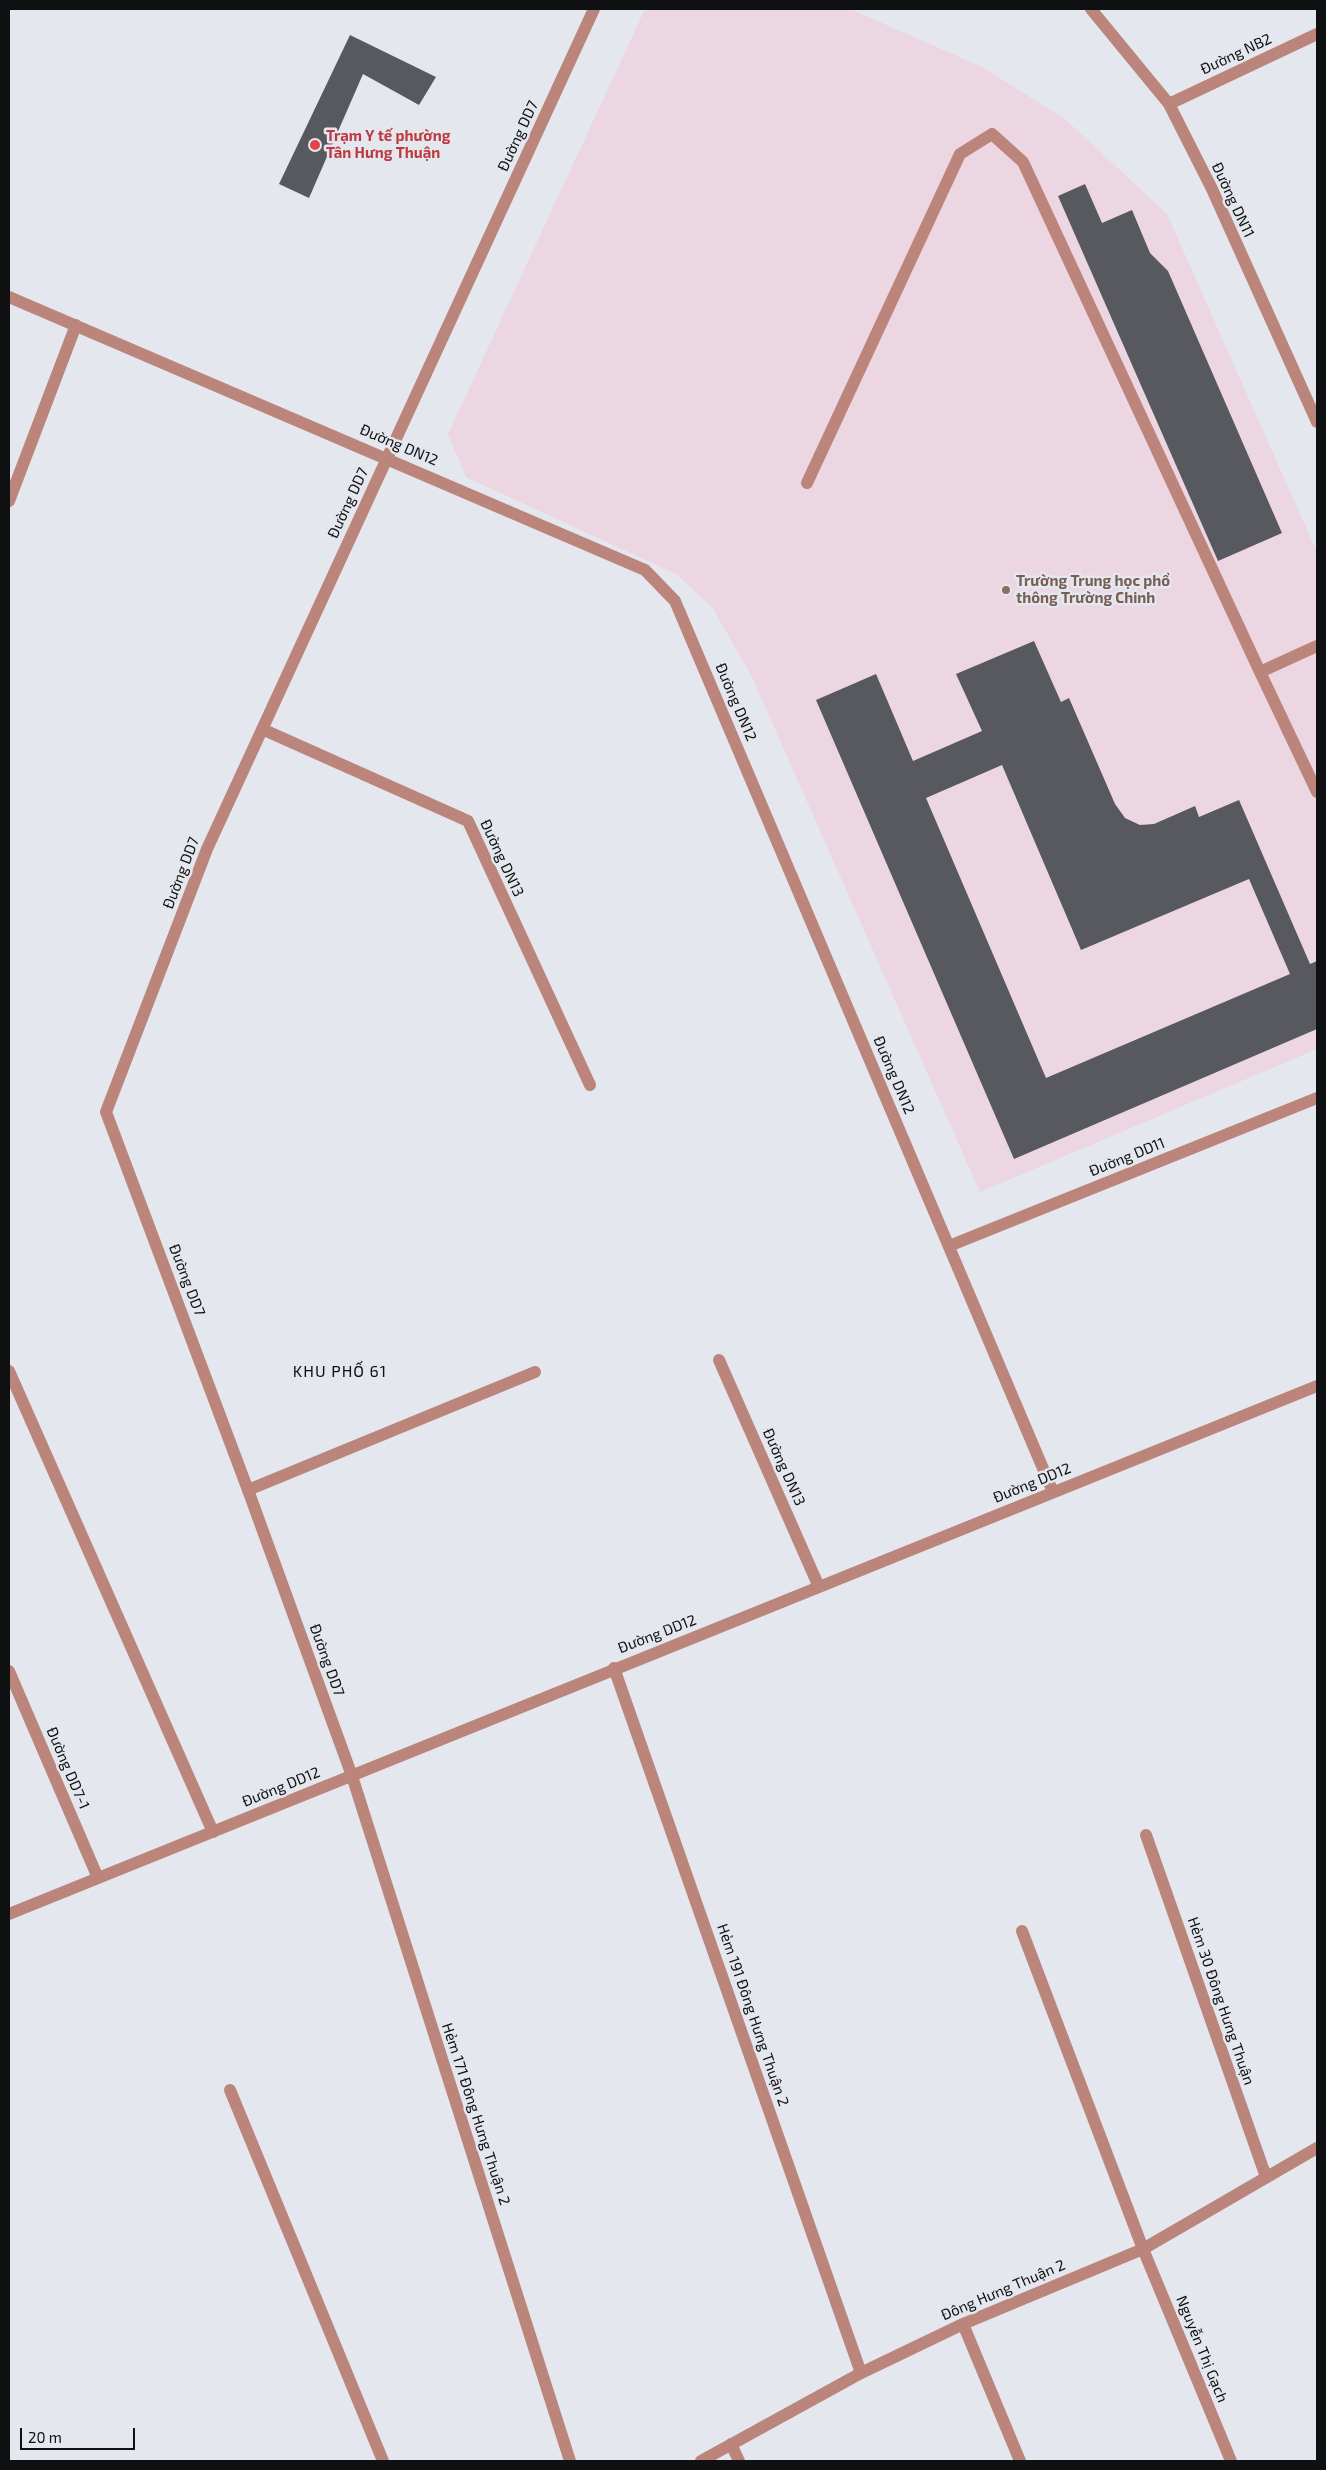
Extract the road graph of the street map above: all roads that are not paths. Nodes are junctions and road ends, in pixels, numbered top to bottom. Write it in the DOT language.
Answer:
graph roads {
  1 [pos="594,9"];
  2 [pos="1091,9"];
  3 [pos="1317,34"];
  4 [pos="1169,104"];
  5 [pos="9,297"];
  6 [pos="76,325"];
  7 [pos="1317,422"];
  8 [pos="387,458"];
  9 [pos="807,482"];
  10 [pos="9,501"];
  11 [pos="1317,646"];
  12 [pos="1260,672"];
  13 [pos="262,729"];
  14 [pos="1317,792"];
  15 [pos="590,1086"];
  16 [pos="1317,1098"];
  17 [pos="949,1246"];
  18 [pos="719,1360"];
  19 [pos="9,1371"];
  20 [pos="536,1372"];
  21 [pos="1317,1386"];
  22 [pos="248,1490"];
  23 [pos="1053,1492"];
  24 [pos="819,1587"];
  25 [pos="614,1668"];
  26 [pos="9,1671"];
  27 [pos="352,1776"];
  28 [pos="213,1832"];
  29 [pos="1146,1835"];
  30 [pos="98,1878"];
  31 [pos="9,1914"];
  32 [pos="1022,1932"];
  33 [pos="230,2090"];
  34 [pos="1317,2148"];
  35 [pos="1266,2177"];
  36 [pos="1143,2249"];
  37 [pos="963,2324"];
  38 [pos="862,2373"];
  39 [pos="732,2444"];
  40 [pos="383,2461"];
  41 [pos="570,2461"];
  42 [pos="701,2461"];
  43 [pos="739,2461"];
  44 [pos="1020,2461"];
  45 [pos="1231,2461"];
  1 -- 8 [label="street, Đường DD7"];
  2 -- 4 [label="street, Đường DN11"];
  3 -- 4 [label="street, Đường NB2"];
  4 -- 7 [label="street, Đường DN11"];
  5 -- 6 [label="street, Đường DN12"];
  6 -- 8 [label="street, Đường DN12"];
  6 -- 10 [label="street"];
  8 -- 13 [label="street, Đường DD7"];
  8 -- 17 [label="street, Đường DN12"];
  9 -- 12 [label="street"];
  11 -- 12 [label="street"];
  12 -- 14 [label="street"];
  13 -- 15 [label="street, Đường DN13"];
  13 -- 22 [label="street, Đường DD7"];
  16 -- 17 [label="street, Đường DD11"];
  17 -- 23 [label="street, Đường DN12"];
  18 -- 24 [label="street, Đường DN13"];
  19 -- 28 [label="street"];
  20 -- 22 [label="street"];
  21 -- 23 [label="street, Đường DD12"];
  22 -- 27 [label="street, Đường DD7"];
  23 -- 24 [label="street, Đường DD12"];
  24 -- 25 [label="street, Đường DD12"];
  25 -- 27 [label="street, Đường DD12"];
  25 -- 38 [label="street, Hẻm 191 Đông Hưng Thuận 2"];
  26 -- 30 [label="street, Đường DD7-1"];
  27 -- 28 [label="street, Đường DD12"];
  27 -- 41 [label="street, Hẻm 171 Đông Hưng Thuận 2"];
  28 -- 30 [label="street, Đường DD12"];
  29 -- 35 [label="street, Hẻm 30 Đông Hưng Thuận"];
  30 -- 31 [label="street, Đường DD12"];
  32 -- 36 [label="street, Nguyễn Thị Gạch"];
  33 -- 40 [label="street"];
  34 -- 35 [label="street, Đông Hưng Thuận 2"];
  35 -- 36 [label="street, Đông Hưng Thuận 2"];
  36 -- 37 [label="street, Đông Hưng Thuận 2"];
  36 -- 45 [label="street, Nguyễn Thị Gạch"];
  37 -- 38 [label="street, Đông Hưng Thuận 2"];
  37 -- 44 [label="street"];
  38 -- 39 [label="street, Đông Hưng Thuận 2"];
  39 -- 42 [label="street, Đông Hưng Thuận 2"];
  39 -- 43 [label="street"];
}
